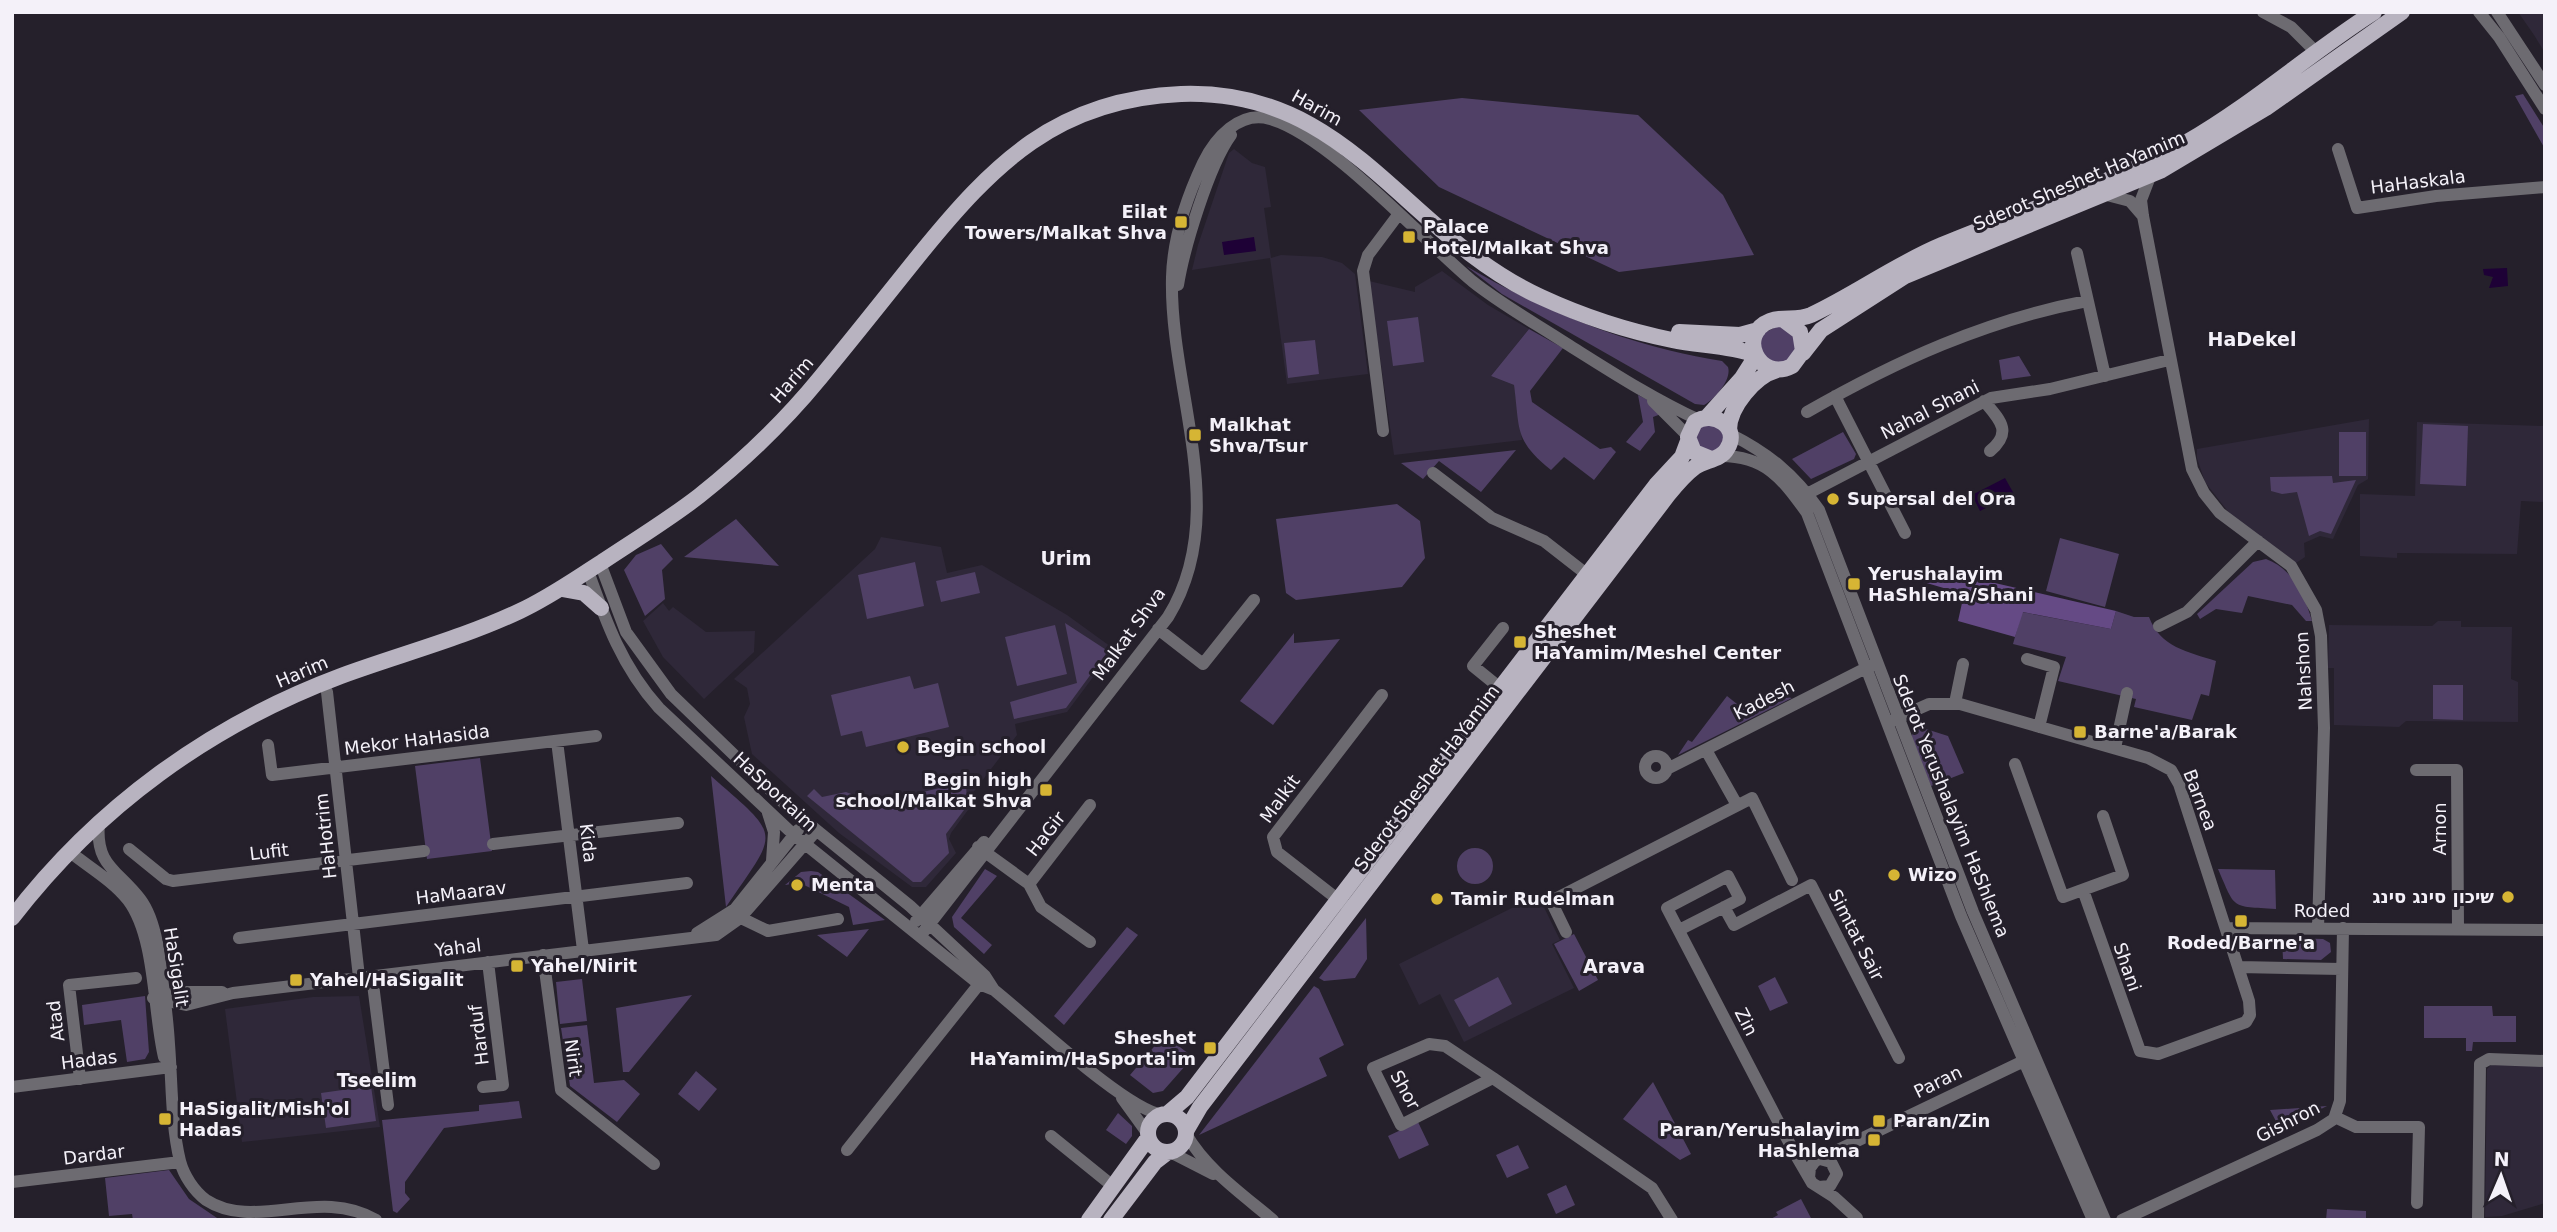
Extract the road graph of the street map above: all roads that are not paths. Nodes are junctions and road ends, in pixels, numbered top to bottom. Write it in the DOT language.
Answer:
graph roads {
  1 [pos="2263,12"];
  2 [pos="2374,12"];
  3 [pos="2402,12"];
  4 [pos="2479,12"];
  5 [pos="2497,12"];
  6 [pos="2286,18"];
  7 [pos="2317,53"];
  8 [pos="2545,85"];
  9 [pos="2545,109"];
  10 [pos="2338,149"];
  11 [pos="2151,174"];
  12 [pos="2545,187"];
  13 [pos="2102,194"];
  14 [pos="1398,215"];
  15 [pos="2143,216"];
  16 [pos="2077,253"];
  17 [pos="2087,300"];
  18 [pos="1584,313"];
  19 [pos="1784,320"];
  20 [pos="1758,330"];
  21 [pos="1715,347"];
  22 [pos="1802,353"];
  23 [pos="1755,356"];
  24 [pos="2169,360"];
  25 [pos="1777,370"];
  26 [pos="2105,376"];
  27 [pos="1738,384"];
  28 [pos="1640,389"];
  29 [pos="1835,396"];
  30 [pos="1984,401"];
  31 [pos="1807,412"];
  32 [pos="1703,418"];
  33 [pos="1383,431"];
  34 [pos="1730,432"];
  35 [pos="1688,438"];
  36 [pos="1990,452"];
  37 [pos="1716,457"];
  38 [pos="1869,461"];
  39 [pos="1433,473"];
  40 [pos="1802,496"];
  41 [pos="1905,533"];
  42 [pos="2258,541"];
  43 [pos="594,567"];
  44 [pos="1594,579"];
  45 [pos="562,589"];
  46 [pos="1254,600"];
  47 [pos="601,608"];
  48 [pos="2159,626"];
  49 [pos="1503,628"];
  50 [pos="1158,629"];
  51 [pos="2027,659"];
  52 [pos="1963,664"];
  53 [pos="1870,666"];
  54 [pos="327,692"];
  55 [pos="1506,693"];
  56 [pos="2127,693"];
  57 [pos="1382,695"];
  58 [pos="1955,703"];
  59 [pos="1891,721"];
  60 [pos="2039,727"];
  61 [pos="596,736"];
  62 [pos="557,741"];
  63 [pos="268,745"];
  64 [pos="2115,748"];
  65 [pos="1706,750"];
  66 [pos="2015,764"];
  67 [pos="335,767"];
  68 [pos="1667,769"];
  69 [pos="2416,770"];
  70 [pos="1090,805"];
  71 [pos="1737,805"];
  72 [pos="764,807"];
  73 [pos="2102,816"];
  74 [pos="99,823"];
  75 [pos="678,823"];
  76 [pos="811,826"];
  77 [pos="569,835"];
  78 [pos="794,835"];
  79 [pos="493,844"];
  80 [pos="805,844"];
  81 [pos="129,849"];
  82 [pos="424,851"];
  83 [pos="982,851"];
  84 [pos="70,852"];
  85 [pos="346,860"];
  86 [pos="772,863"];
  87 [pos="1792,880"];
  88 [pos="687,883"];
  89 [pos="1030,884"];
  90 [pos="2082,890"];
  91 [pos="577,896"];
  92 [pos="1345,905"];
  93 [pos="1724,907"];
  94 [pos="736,915"];
  95 [pos="12,918"];
  96 [pos="838,919"];
  97 [pos="925,920"];
  98 [pos="353,924"];
  99 [pos="2226,928"];
  100 [pos="2318,928"];
  101 [pos="2343,928"];
  102 [pos="2458,929"];
  103 [pos="1679,930"];
  104 [pos="2545,930"];
  105 [pos="916,931"];
  106 [pos="1566,932"];
  107 [pos="239,938"];
  108 [pos="1090,942"];
  109 [pos="583,950"];
  110 [pos="543,955"];
  111 [pos="488,961"];
  112 [pos="2239,968"];
  113 [pos="2342,970"];
  114 [pos="366,976"];
  115 [pos="136,978"];
  116 [pos="982,980"];
  117 [pos="161,999"];
  118 [pos="2142,1053"];
  119 [pos="1899,1058"];
  120 [pos="2028,1058"];
  121 [pos="2545,1061"];
  122 [pos="169,1067"];
  123 [pos="1493,1078"];
  124 [pos="80,1079"];
  125 [pos="12,1087"];
  126 [pos="483,1087"];
  127 [pos="1112,1088"];
  128 [pos="388,1105"];
  129 [pos="1165,1115"];
  130 [pos="2335,1117"];
  131 [pos="1186,1133"];
  132 [pos="1051,1136"];
  133 [pos="1148,1136"];
  134 [pos="1859,1141"];
  135 [pos="846,1150"];
  136 [pos="1169,1152"];
  137 [pos="1794,1152"];
  138 [pos="1818,1160"];
  139 [pos="180,1162"];
  140 [pos="654,1164"];
  141 [pos="1837,1174"];
  142 [pos="12,1182"];
  143 [pos="1227,1182"];
  144 [pos="1814,1183"];
  145 [pos="1114,1187"];
  146 [pos="2417,1203"];
  147 [pos="298,1214"];
  148 [pos="1857,1219"];
  149 [pos="376,1220"];
  150 [pos="1090,1220"];
  151 [pos="1111,1220"];
  152 [pos="1273,1220"];
  153 [pos="1672,1220"];
  154 [pos="2093,1220"];
  155 [pos="2105,1220"];
  156 [pos="2122,1220"];
  157 [pos="2478,1220"];
  1 -- 6 [label="street"];
  2 -- 7 [label="main road, Sderot Sheshet HaYamim"];
  3 -- 11 [label="main road, Sderot Sheshet HaYamim"];
  4 -- 9 [label="street"];
  5 -- 8 [label="street"];
  6 -- 7 [label="street"];
  7 -- 19 [label="main road, Sderot Sheshet HaYamim"];
  10 -- 12 [label="street, HaHaskala"];
  11 -- 13 [label="main road, Sderot Sheshet HaYamim"];
  11 -- 15 [label="street, Nahshon"];
  13 -- 15 [label="street"];
  13 -- 22 [label="main road, Sderot Sheshet HaYamim"];
  14 -- 28 [label="street, Malkat Shva"];
  14 -- 33 [label="street"];
  14 -- 50 [label="street, Malkat Shva"];
  15 -- 24 [label="street, Nahshon"];
  16 -- 17 [label="street"];
  17 -- 26 [label="street"];
  17 -- 29 [label="street"];
  18 -- 20 [label="main road, Harim"];
  18 -- 21 [label="main road, Harim"];
  18 -- 43 [label="main road, Harim"];
  19 -- 20 [label="main road"];
  19 -- 22 [label="main road"];
  20 -- 23 [label="main road"];
  21 -- 23 [label="main road, Harim"];
  21 -- 27 [label="main road"];
  22 -- 25 [label="main road"];
  23 -- 25 [label="main road"];
  23 -- 27 [label="main road"];
  24 -- 26 [label="street, Nahal Shani"];
  24 -- 42 [label="street, Nahshon"];
  25 -- 34 [label="main road"];
  26 -- 30 [label="street, Nahal Shani"];
  27 -- 32 [label="main road"];
  28 -- 32 [label="street, Malkat Shva"];
  28 -- 35 [label="street, Malkat Shva"];
  29 -- 31 [label="street"];
  29 -- 38 [label="street"];
  30 -- 36 [label="street"];
  30 -- 38 [label="street, Nahal Shani"];
  32 -- 34 [label="main road"];
  32 -- 35 [label="main road"];
  34 -- 37 [label="main road"];
  34 -- 40 [label="street, Sderot Yerushalayim HaShlema"];
  35 -- 37 [label="main road"];
  35 -- 44 [label="main road, Sderot Sheshet HaYamim"];
  37 -- 40 [label="street, Sderot Yerushalayim HaShlema"];
  37 -- 44 [label="main road, Sderot Sheshet HaYamim"];
  38 -- 40 [label="street, Nahal Shani"];
  38 -- 41 [label="street"];
  39 -- 44 [label="street"];
  40 -- 53 [label="street, Sderot Yerushalayim HaShlema"];
  42 -- 48 [label="street"];
  42 -- 100 [label="street, Nahshon"];
  43 -- 45 [label="main road, Harim"];
  43 -- 47 [label="street, HaSportaim"];
  43 -- 76 [label="street, HaSportaim"];
  44 -- 55 [label="main road, Sderot Sheshet HaYamim"];
  45 -- 47 [label="main road"];
  45 -- 74 [label="main road, Harim"];
  46 -- 50 [label="street"];
  47 -- 72 [label="street, HaSportaim"];
  49 -- 55 [label="street"];
  50 -- 83 [label="street, Malkat Shva"];
  51 -- 60 [label="street"];
  52 -- 58 [label="street"];
  53 -- 59 [label="street, Sderot Yerushalayim HaShlema"];
  53 -- 65 [label="street, Kadesh"];
  54 -- 67 [label="street, HaHotrim"];
  55 -- 92 [label="main road, Sderot Sheshet HaYamim"];
  56 -- 64 [label="street"];
  57 -- 92 [label="street, Malkit"];
  58 -- 59 [label="street, Barnea"];
  58 -- 60 [label="street, Barnea"];
  59 -- 120 [label="street, Sderot Yerushalayim HaShlema"];
  60 -- 64 [label="street, Barnea"];
  61 -- 62 [label="street, Mekor HaHasida"];
  62 -- 67 [label="street, Mekor HaHasida"];
  62 -- 77 [label="street, Kida"];
  63 -- 67 [label="street, Mekor HaHasida"];
  64 -- 99 [label="street, Barnea"];
  65 -- 68 [label="street, Kadesh"];
  65 -- 71 [label="street"];
  66 -- 90 [label="street"];
  67 -- 85 [label="street, HaHotrim"];
  69 -- 102 [label="street, Arnon"];
  70 -- 89 [label="street, HaGir"];
  71 -- 87 [label="street"];
  71 -- 106 [label="street"];
  72 -- 78 [label="street, HaSportaim"];
  72 -- 86 [label="street"];
  73 -- 90 [label="street"];
  74 -- 84 [label="main road, Harim"];
  74 -- 117 [label="street, HaSigalit"];
  75 -- 77 [label="street"];
  76 -- 78 [label="street, Yahal"];
  76 -- 80 [label="street, Yahal"];
  76 -- 97 [label="street, HaSportaim"];
  77 -- 79 [label="street"];
  77 -- 91 [label="street, Kida"];
  78 -- 80 [label="street, HaSportaim"];
  78 -- 86 [label="street, Yahal"];
  80 -- 94 [label="street, Yahal"];
  80 -- 105 [label="street, HaSportaim"];
  81 -- 85 [label="street, Lufit"];
  82 -- 85 [label="street, Lufit"];
  83 -- 89 [label="street"];
  83 -- 97 [label="street, Malkat Shva"];
  84 -- 95 [label="main road, Harim"];
  84 -- 117 [label="street, HaSigalit"];
  85 -- 98 [label="street, HaHotrim"];
  86 -- 94 [label="street, Yahal"];
  88 -- 91 [label="street, HaMaarav"];
  89 -- 108 [label="street"];
  90 -- 118 [label="street, Shani"];
  91 -- 98 [label="street, HaMaarav"];
  91 -- 109 [label="street, Kida"];
  92 -- 129 [label="main road, Sderot Sheshet HaYamim"];
  92 -- 131 [label="main road, Sderot Sheshet HaYamim"];
  93 -- 103 [label="street"];
  93 -- 103 [label="street, Zin"];
  93 -- 119 [label="street, Simtat Sair"];
  94 -- 96 [label="street"];
  94 -- 109 [label="street, Yahal"];
  97 -- 105 [label="street, Malkat Shva"];
  97 -- 116 [label="street, HaSportaim"];
  98 -- 107 [label="street, HaMaarav"];
  98 -- 114 [label="street, HaHotrim"];
  99 -- 100 [label="street, Roded"];
  99 -- 112 [label="street, Barnea"];
  100 -- 101 [label="street, Roded"];
  101 -- 102 [label="street, Roded"];
  101 -- 113 [label="street, Gishron"];
  102 -- 104 [label="street, Roded"];
  103 -- 137 [label="street, Zin"];
  105 -- 116 [label="street, HaSportaim"];
  109 -- 110 [label="street, Yahal"];
  110 -- 111 [label="street, Yahal"];
  110 -- 140 [label="street, Nirit"];
  111 -- 114 [label="street, Yahal"];
  111 -- 126 [label="street, Harduf"];
  112 -- 113 [label="street"];
  112 -- 118 [label="street, Barnea"];
  113 -- 130 [label="street, Gishron"];
  114 -- 117 [label="street, Yahal"];
  114 -- 128 [label="street, HaHotrim"];
  115 -- 124 [label="street, Atad"];
  116 -- 127 [label="street, HaSportaim"];
  116 -- 135 [label="street"];
  117 -- 122 [label="street, HaSigalit"];
  120 -- 134 [label="street, Paran"];
  120 -- 154 [label="street, Sderot Yerushalayim HaShlema"];
  120 -- 155 [label="street, Sderot Yerushalayim HaShlema"];
  121 -- 157 [label="street"];
  122 -- 124 [label="street, Hadas"];
  122 -- 139 [label="street, HaSigalit"];
  123 -- 123 [label="street, Shor"];
  123 -- 153 [label="street, Shor"];
  124 -- 125 [label="street, Hadas"];
  127 -- 129 [label="street, HaSportaim"];
  127 -- 133 [label="street, HaSportaim"];
  129 -- 131 [label="main road"];
  129 -- 133 [label="main road"];
  130 -- 146 [label="street"];
  130 -- 156 [label="street, Gishron"];
  131 -- 136 [label="main road"];
  131 -- 143 [label="street"];
  132 -- 145 [label="street"];
  133 -- 136 [label="main road"];
  133 -- 145 [label="main road"];
  134 -- 138 [label="street, Paran"];
  134 -- 141 [label="street, Paran"];
  136 -- 143 [label="street"];
  136 -- 151 [label="main road"];
  137 -- 138 [label="street"];
  137 -- 144 [label="street, Zin"];
  138 -- 141 [label="street"];
  138 -- 144 [label="street"];
  139 -- 142 [label="street, Dardar"];
  139 -- 147 [label="street, HaSigalit"];
  141 -- 144 [label="street"];
  141 -- 148 [label="street, Zin"];
  143 -- 152 [label="street"];
  144 -- 148 [label="street, Zin"];
  145 -- 150 [label="main road"];
  147 -- 149 [label="street, HaSigalit"];
}
